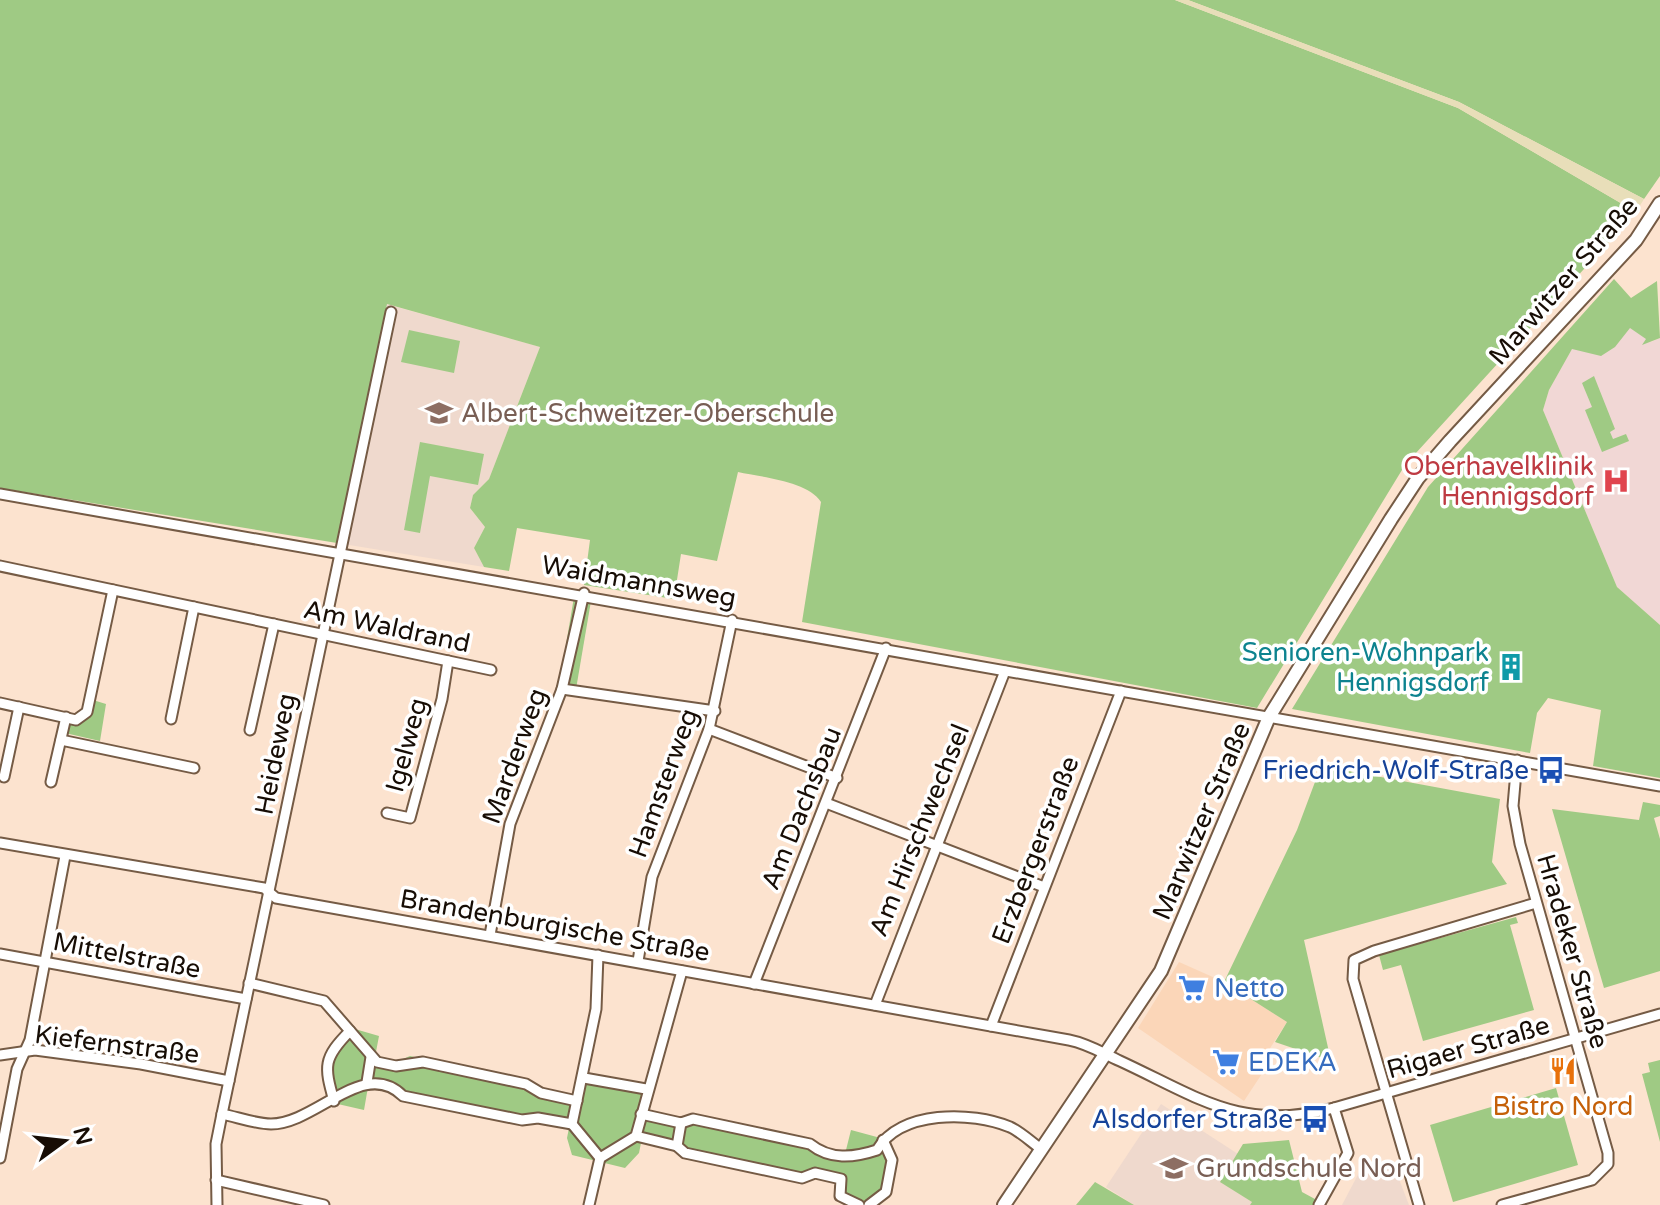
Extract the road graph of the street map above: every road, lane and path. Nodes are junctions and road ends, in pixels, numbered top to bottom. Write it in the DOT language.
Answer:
graph roads {
  1 [pos="1660,203"];
  2 [pos="391,312"];
  3 [pos="0,494"];
  4 [pos="341,553"];
  5 [pos="0,566"];
  6 [pos="113,590"];
  7 [pos="584,593"];
  8 [pos="194,607"];
  9 [pos="732,620"];
  10 [pos="274,624"];
  11 [pos="322,634"];
  12 [pos="886,648"];
  13 [pos="448,661"];
  14 [pos="491,670"];
  15 [pos="1005,671"];
  16 [pos="562,689"];
  17 [pos="1121,691"];
  18 [pos="0,703"];
  19 [pos="19,707"];
  20 [pos="715,711"];
  21 [pos="66,717"];
  22 [pos="1269,717"];
  23 [pos="171,719"];
  24 [pos="709,729"];
  25 [pos="250,730"];
  26 [pos="61,740"];
  27 [pos="1517,760"];
  28 [pos="194,768"];
  29 [pos="4,777"];
  30 [pos="837,778"];
  31 [pos="51,782"];
  32 [pos="1660,786"];
  33 [pos="826,803"];
  34 [pos="387,813"];
  35 [pos="0,843"];
  36 [pos="938,845"];
  37 [pos="65,856"];
  38 [pos="1044,887"];
  39 [pos="270,893"];
  40 [pos="1536,903"];
  41 [pos="490,935"];
  42 [pos="0,954"];
  43 [pos="598,955"];
  44 [pos="638,961"];
  45 [pos="44,962"];
  46 [pos="682,971"];
  47 [pos="249,983"];
  48 [pos="754,984"];
  49 [pos="246,999"];
  50 [pos="875,1005"];
  51 [pos="1660,1014"];
  52 [pos="991,1026"];
  53 [pos="350,1031"];
  54 [pos="1575,1038"];
  55 [pos="25,1052"];
  56 [pos="1104,1052"];
  57 [pos="0,1055"];
  58 [pos="371,1057"];
  59 [pos="584,1078"];
  60 [pos="229,1081"];
  61 [pos="367,1082"];
  62 [pos="646,1089"];
  63 [pos="1386,1094"];
  64 [pos="334,1101"];
  65 [pos="577,1101"];
  66 [pos="1334,1108"];
  67 [pos="222,1114"];
  68 [pos="641,1114"];
  69 [pos="681,1123"];
  70 [pos="572,1124"];
  71 [pos="636,1136"];
  72 [pos="883,1140"];
  73 [pos="677,1146"];
  74 [pos="1041,1149"];
  75 [pos="846,1157"];
  76 [pos="0,1158"];
  77 [pos="600,1158"];
  78 [pos="841,1179"];
  79 [pos="216,1180"];
  80 [pos="1418,1204"];
  81 [pos="217,1205"];
  82 [pos="324,1205"];
  83 [pos="589,1205"];
  84 [pos="859,1205"];
  85 [pos="869,1205"];
  86 [pos="1004,1205"];
  87 [pos="1319,1205"];
  88 [pos="1502,1205"];
  1 -- 22 [label="main road, Marwitzer Straße"];
  2 -- 4 [label="street, Heideweg"];
  3 -- 4 [label="street, Waidmannsweg"];
  4 -- 7 [label="street, Waidmannsweg"];
  4 -- 11 [label="street, Heideweg"];
  5 -- 6 [label="street, Am Waldrand"];
  6 -- 8 [label="street, Am Waldrand"];
  6 -- 21 [label="street"];
  7 -- 9 [label="street, Waidmannsweg"];
  7 -- 16 [label="street, Marderweg"];
  8 -- 10 [label="street, Am Waldrand"];
  8 -- 23 [label="street"];
  9 -- 12 [label="street, Waidmannsweg"];
  9 -- 20 [label="street, Hamsterweg"];
  10 -- 11 [label="street, Am Waldrand"];
  10 -- 25 [label="street, Am Waldrand"];
  11 -- 13 [label="street, Am Waldrand"];
  11 -- 39 [label="street, Heideweg"];
  12 -- 15 [label="street, Waidmannsweg"];
  12 -- 30 [label="street, Am Dachsbau"];
  13 -- 14 [label="street, Am Waldrand"];
  13 -- 34 [label="street, Igelweg"];
  15 -- 17 [label="street, Waidmannsweg"];
  15 -- 36 [label="street, Am Hirschwechsel"];
  16 -- 20 [label="street"];
  16 -- 41 [label="street, Marderweg"];
  17 -- 22 [label="street, Waidmannsweg"];
  17 -- 38 [label="street, Erzbergerstraße"];
  18 -- 19 [label="street"];
  19 -- 21 [label="street"];
  19 -- 29 [label="street"];
  20 -- 24 [label="street, Hamsterweg"];
  21 -- 26 [label="street"];
  22 -- 27 [label="street"];
  22 -- 56 [label="main road, Marwitzer Straße"];
  24 -- 30 [label="street"];
  24 -- 44 [label="street, Hamsterweg"];
  26 -- 28 [label="street"];
  26 -- 31 [label="street"];
  27 -- 32 [label="street"];
  27 -- 40 [label="street, Hradeker Straße"];
  30 -- 33 [label="street, Am Dachsbau"];
  33 -- 36 [label="street"];
  33 -- 48 [label="street, Am Dachsbau"];
  35 -- 37 [label="street, Brandenburgische Straße"];
  36 -- 38 [label="street"];
  36 -- 50 [label="street, Am Hirschwechsel"];
  37 -- 39 [label="street, Brandenburgische Straße"];
  37 -- 45 [label="street"];
  38 -- 52 [label="street, Erzbergerstraße"];
  39 -- 41 [label="street, Brandenburgische Straße"];
  39 -- 47 [label="street, Heideweg"];
  40 -- 54 [label="street, Hradeker Straße"];
  40 -- 63 [label="street"];
  41 -- 43 [label="street, Brandenburgische Straße"];
  42 -- 45 [label="street, Mittelstraße"];
  43 -- 44 [label="street, Brandenburgische Straße"];
  43 -- 59 [label="street"];
  44 -- 46 [label="street, Brandenburgische Straße"];
  45 -- 49 [label="street, Mittelstraße"];
  45 -- 55 [label="street"];
  46 -- 48 [label="street, Brandenburgische Straße"];
  46 -- 62 [label="street"];
  47 -- 49 [label="street, Heideweg"];
  47 -- 53 [label="street"];
  48 -- 50 [label="street, Brandenburgische Straße"];
  49 -- 60 [label="street, Heideweg"];
  50 -- 52 [label="street, Brandenburgische Straße"];
  51 -- 54 [label="street, Rigaer Straße"];
  52 -- 56 [label="street, Brandenburgische Straße"];
  53 -- 58 [label="street"];
  53 -- 64 [label="street"];
  54 -- 63 [label="street, Rigaer Straße"];
  54 -- 88 [label="street, Hradeker Straße"];
  55 -- 57 [label="street, Kiefernstraße"];
  55 -- 60 [label="street, Kiefernstraße"];
  55 -- 76 [label="street"];
  56 -- 66 [label="street, Rigaer Straße"];
  56 -- 74 [label="main road, Marwitzer Straße"];
  58 -- 61 [label="street"];
  58 -- 65 [label="street"];
  59 -- 62 [label="street"];
  59 -- 65 [label="street"];
  60 -- 67 [label="street, Heideweg"];
  61 -- 64 [label="street"];
  61 -- 70 [label="street"];
  62 -- 68 [label="street"];
  63 -- 66 [label="street, Rigaer Straße"];
  63 -- 80 [label="street"];
  64 -- 67 [label="street"];
  65 -- 70 [label="street"];
  66 -- 87 [label="street"];
  67 -- 79 [label="street, Heideweg"];
  68 -- 69 [label="street"];
  68 -- 71 [label="street"];
  69 -- 73 [label="street"];
  69 -- 75 [label="street"];
  70 -- 77 [label="street"];
  71 -- 73 [label="street"];
  71 -- 77 [label="street"];
  72 -- 74 [label="street"];
  72 -- 75 [label="street"];
  72 -- 85 [label="street"];
  73 -- 78 [label="street"];
  74 -- 86 [label="main road, Marwitzer Straße"];
  75 -- 78 [label="street"];
  77 -- 83 [label="street"];
  78 -- 84 [label="street"];
  79 -- 81 [label="street, Heideweg"];
  79 -- 82 [label="street"];
}
